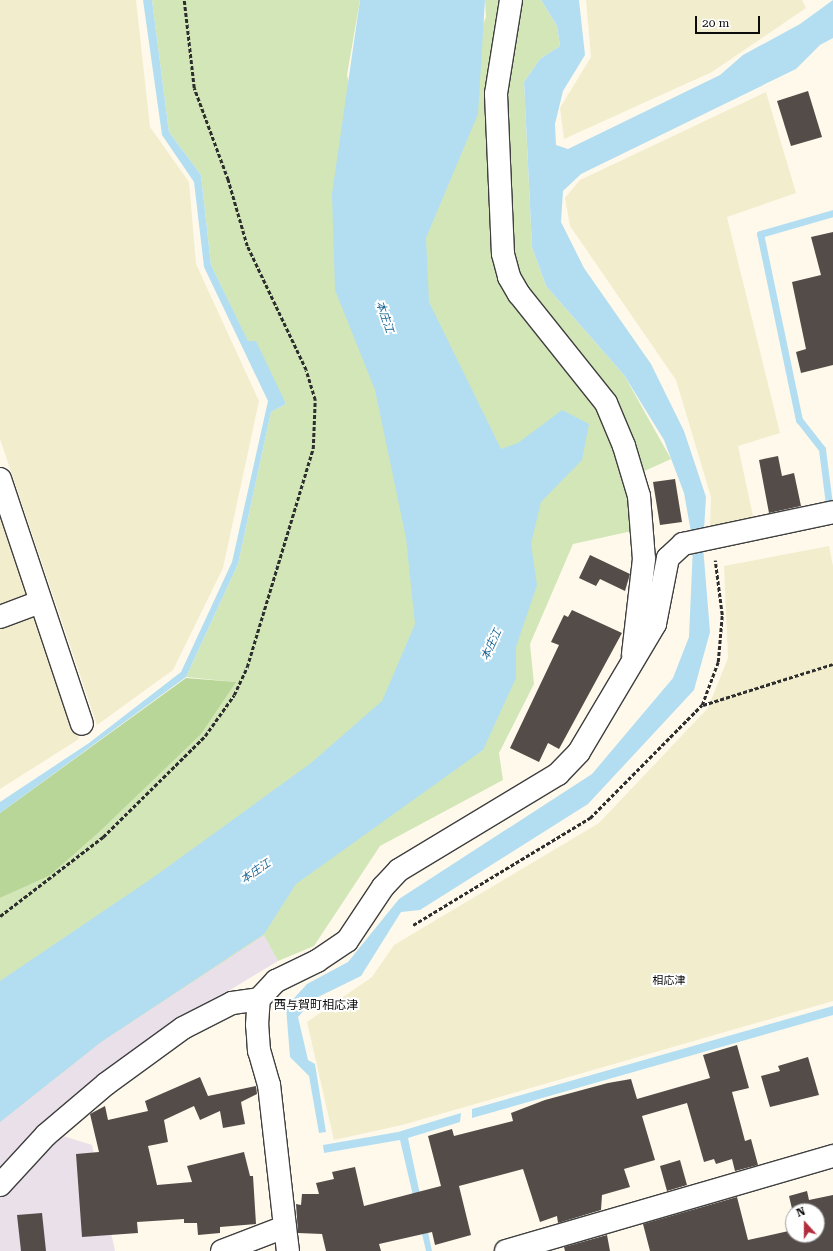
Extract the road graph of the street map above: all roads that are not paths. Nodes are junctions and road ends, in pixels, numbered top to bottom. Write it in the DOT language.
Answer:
graph roads {
  1 [pos="511,0"];
  2 [pos="0,480"];
  3 [pos="833,512"];
  4 [pos="40,602"];
  5 [pos="0,617"];
  6 [pos="633,657"];
  7 [pos="82,724"];
  8 [pos="259,999"];
  9 [pos="833,1156"];
  10 [pos="0,1185"];
  11 [pos="285,1227"];
  12 [pos="222,1251"];
  13 [pos="288,1251"];
  14 [pos="506,1251"];
  1 -- 6 [label="street"];
  2 -- 4 [label="street"];
  3 -- 6 [label="street"];
  4 -- 5 [label="street"];
  4 -- 7 [label="street"];
  6 -- 8 [label="street"];
  8 -- 10 [label="street"];
  8 -- 11 [label="street"];
  9 -- 14 [label="street"];
  11 -- 12 [label="street"];
  11 -- 13 [label="street"];
}
